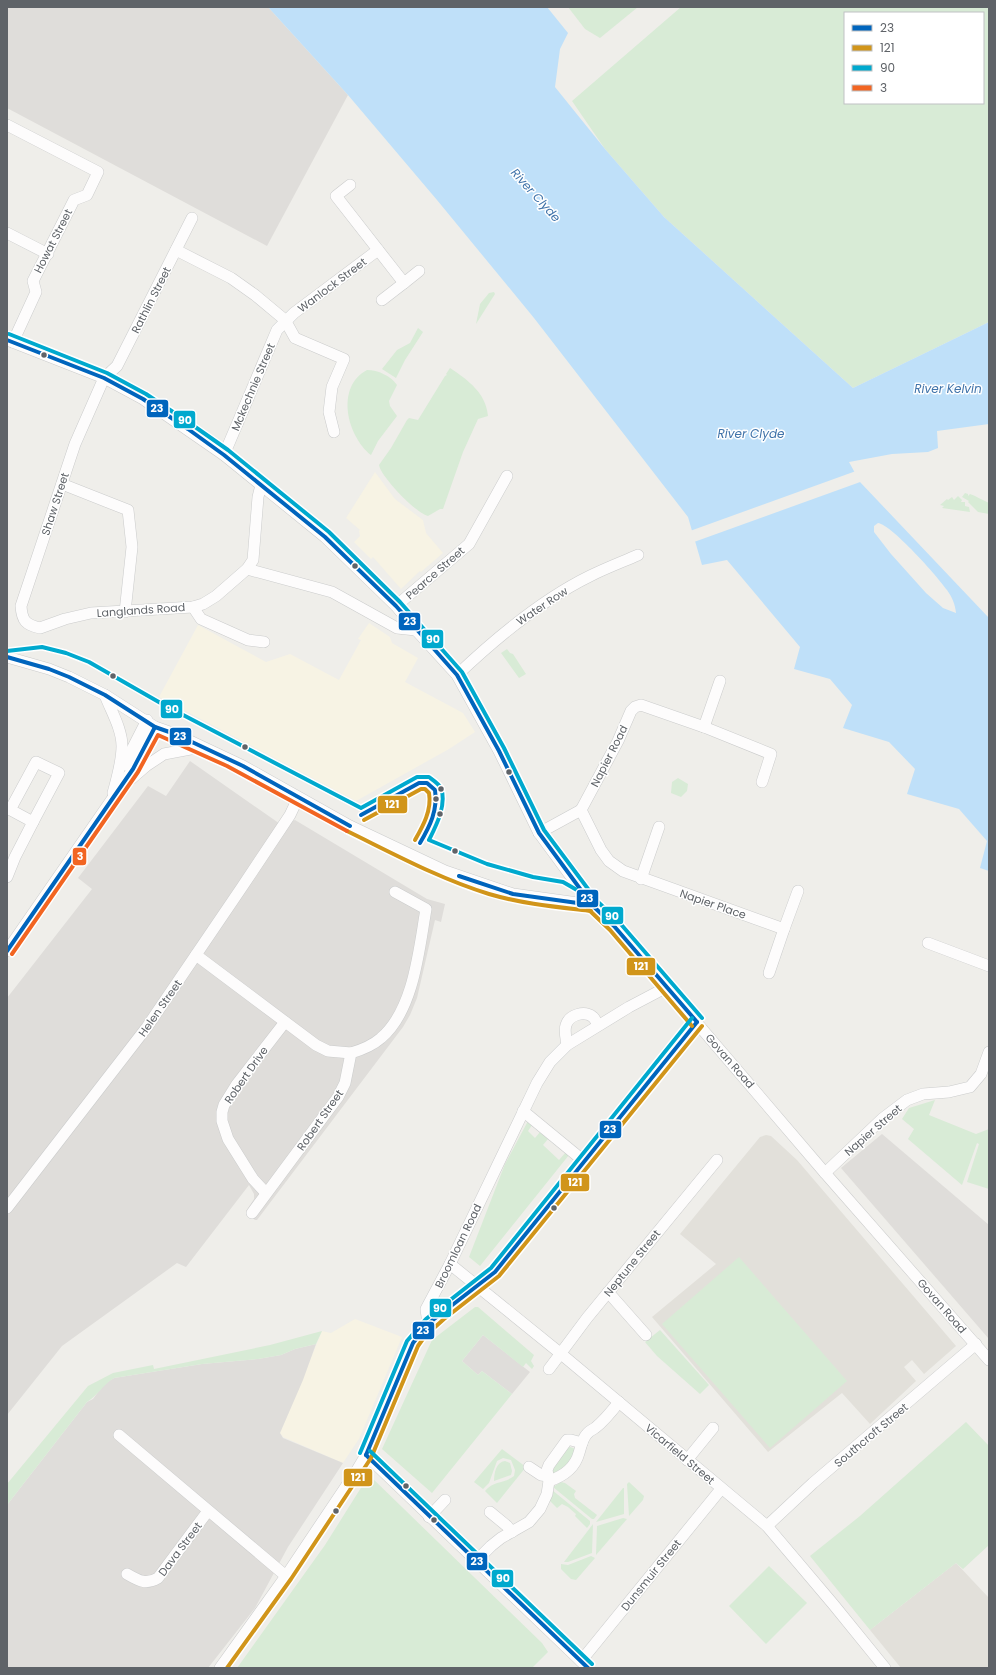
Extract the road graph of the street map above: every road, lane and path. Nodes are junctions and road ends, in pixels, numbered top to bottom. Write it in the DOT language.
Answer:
graph roads {
  1 [pos="7,125"];
  2 [pos="350,184"];
  3 [pos="192,218"];
  4 [pos="7,233"];
  5 [pos="176,250"];
  6 [pos="378,250"];
  7 [pos="48,254"];
  8 [pos="419,271"];
  9 [pos="404,283"];
  10 [pos="382,300"];
  11 [pos="285,320"];
  12 [pos="10,341"];
  13 [pos="104,378"];
  14 [pos="334,432"];
  15 [pos="224,455"];
  16 [pos="507,476"];
  17 [pos="62,484"];
  18 [pos="261,485"];
  19 [pos="638,555"];
  20 [pos="247,569"];
  21 [pos="396,606"];
  22 [pos="193,607"];
  23 [pos="125,612"];
  24 [pos="34,627"];
  25 [pos="416,630"];
  26 [pos="264,642"];
  27 [pos="7,657"];
  28 [pos="458,675"];
  29 [pos="720,681"];
  30 [pos="105,695"];
  31 [pos="151,724"];
  32 [pos="704,727"];
  33 [pos="201,747"];
  34 [pos="762,782"];
  35 [pos="298,798"];
  36 [pos="112,799"];
  37 [pos="9,809"];
  38 [pos="581,810"];
  39 [pos="33,822"];
  40 [pos="659,826"];
  41 [pos="539,833"];
  42 [pos="7,877"];
  43 [pos="641,879"];
  44 [pos="798,891"];
  45 [pos="395,892"];
  46 [pos="592,905"];
  47 [pos="784,929"];
  48 [pos="928,943"];
  49 [pos="8,946"];
  50 [pos="196,955"];
  51 [pos="989,966"];
  52 [pos="769,973"];
  53 [pos="667,987"];
  54 [pos="285,1022"];
  55 [pos="697,1022"];
  56 [pos="598,1025"];
  57 [pos="567,1045"];
  58 [pos="989,1052"];
  59 [pos="351,1054"];
  60 [pos="524,1111"];
  61 [pos="718,1160"];
  62 [pos="585,1162"];
  63 [pos="825,1173"];
  64 [pos="266,1193"];
  65 [pos="7,1208"];
  66 [pos="252,1212"];
  67 [pos="450,1264"];
  68 [pos="478,1287"];
  69 [pos="608,1292"];
  70 [pos="428,1324"];
  71 [pos="646,1335"];
  72 [pos="976,1344"];
  73 [pos="560,1353"];
  74 [pos="989,1360"];
  75 [pos="550,1369"];
  76 [pos="619,1402"];
  77 [pos="713,1428"];
  78 [pos="119,1435"];
  79 [pos="582,1443"];
  80 [pos="366,1455"];
  81 [pos="687,1460"];
  82 [pos="529,1467"];
  83 [pos="548,1479"];
  84 [pos="721,1489"];
  85 [pos="445,1500"];
  86 [pos="208,1511"];
  87 [pos="490,1512"];
  88 [pos="429,1517"];
  89 [pos="767,1526"];
  90 [pos="512,1532"];
  91 [pos="476,1561"];
  92 [pos="127,1574"];
  93 [pos="286,1576"];
  94 [pos="584,1665"];
  95 [pos="220,1668"];
  96 [pos="885,1668"];
  1 -- 7 [label="street, Howat Street"];
  2 -- 6 [label="street"];
  3 -- 5 [label="street, Rathlin Street"];
  4 -- 7 [label="street"];
  5 -- 11 [label="street"];
  5 -- 13 [label="street, Rathlin Street"];
  6 -- 9 [label="street"];
  6 -- 11 [label="street, Wanlock Street"];
  7 -- 12 [label="street, Howat Street"];
  8 -- 9 [label="street"];
  9 -- 10 [label="street"];
  11 -- 14 [label="street"];
  11 -- 15 [label="street, Mckechnie Street"];
  12 -- 13 [label="street, Govan Road"];
  13 -- 15 [label="street, Govan Road"];
  13 -- 17 [label="street, Shaw Street"];
  15 -- 18 [label="street, Govan Road"];
  16 -- 21 [label="street, Pearce Street"];
  17 -- 23 [label="street"];
  17 -- 24 [label="street, Shaw Street"];
  18 -- 20 [label="street"];
  18 -- 21 [label="street, Govan Road"];
  19 -- 28 [label="street, Water Row"];
  20 -- 22 [label="street"];
  20 -- 25 [label="street"];
  21 -- 25 [label="street, Govan Road"];
  22 -- 23 [label="street, Langlands Road"];
  22 -- 26 [label="street, Langlands Road"];
  23 -- 24 [label="street, Langlands Road"];
  25 -- 28 [label="street, Govan Road"];
  27 -- 30 [label="street"];
  28 -- 41 [label="street, Govan Road"];
  29 -- 32 [label="street"];
  30 -- 31 [label="street"];
  30 -- 36 [label="street"];
  31 -- 33 [label="street"];
  31 -- 36 [label="street"];
  32 -- 34 [label="street"];
  32 -- 38 [label="street, Napier Road"];
  33 -- 35 [label="street"];
  33 -- 36 [label="street"];
  35 -- 46 [label="street"];
  35 -- 50 [label="street, Helen Street"];
  36 -- 49 [label="street"];
  37 -- 39 [label="street"];
  37 -- 39 [label="street"];
  38 -- 41 [label="street"];
  38 -- 43 [label="street, Napier Place"];
  39 -- 42 [label="street"];
  40 -- 43 [label="street"];
  41 -- 46 [label="street, Govan Road"];
  43 -- 47 [label="street, Napier Place"];
  44 -- 47 [label="street"];
  45 -- 59 [label="street"];
  46 -- 53 [label="street, Govan Road"];
  47 -- 52 [label="street"];
  48 -- 51 [label="street"];
  50 -- 54 [label="street"];
  50 -- 65 [label="street, Helen Street"];
  53 -- 55 [label="street, Govan Road"];
  53 -- 56 [label="street, Broomloan Road"];
  54 -- 59 [label="street"];
  54 -- 64 [label="street, Robert Drive"];
  55 -- 62 [label="street"];
  55 -- 63 [label="street, Govan Road"];
  56 -- 57 [label="street, Broomloan Road"];
  56 -- 57 [label="street"];
  57 -- 60 [label="street, Broomloan Road"];
  58 -- 63 [label="street, Napier Street"];
  59 -- 64 [label="street, Robert Street"];
  60 -- 62 [label="street"];
  60 -- 67 [label="street, Broomloan Road"];
  61 -- 69 [label="street, Neptune Street"];
  62 -- 68 [label="street"];
  63 -- 72 [label="street, Govan Road"];
  64 -- 66 [label="street, Robert Street"];
  67 -- 68 [label="street, Vicarfield Street"];
  67 -- 70 [label="street, Broomloan Road"];
  68 -- 70 [label="street"];
  68 -- 73 [label="street, Vicarfield Street"];
  69 -- 71 [label="street"];
  69 -- 73 [label="street, Neptune Street"];
  70 -- 80 [label="street"];
  72 -- 74 [label="street, Govan Road"];
  72 -- 89 [label="street, Southcroft Street"];
  73 -- 75 [label="street, Neptune Street"];
  73 -- 76 [label="street, Vicarfield Street"];
  76 -- 79 [label="street"];
  76 -- 81 [label="street, Vicarfield Street"];
  77 -- 81 [label="street"];
  78 -- 86 [label="street, Dava Street"];
  79 -- 83 [label="street"];
  79 -- 83 [label="street"];
  80 -- 88 [label="street"];
  80 -- 93 [label="street"];
  81 -- 84 [label="street, Vicarfield Street"];
  82 -- 83 [label="street"];
  83 -- 90 [label="street"];
  84 -- 89 [label="street, Vicarfield Street"];
  84 -- 94 [label="street, Dunsmuir Street"];
  85 -- 88 [label="street"];
  86 -- 92 [label="street, Dava Street"];
  86 -- 93 [label="street, Dava Street"];
  87 -- 90 [label="street"];
  88 -- 91 [label="street"];
  89 -- 96 [label="street, Vicarfield Street"];
  90 -- 91 [label="street"];
  91 -- 94 [label="street"];
  93 -- 95 [label="street"];
}
